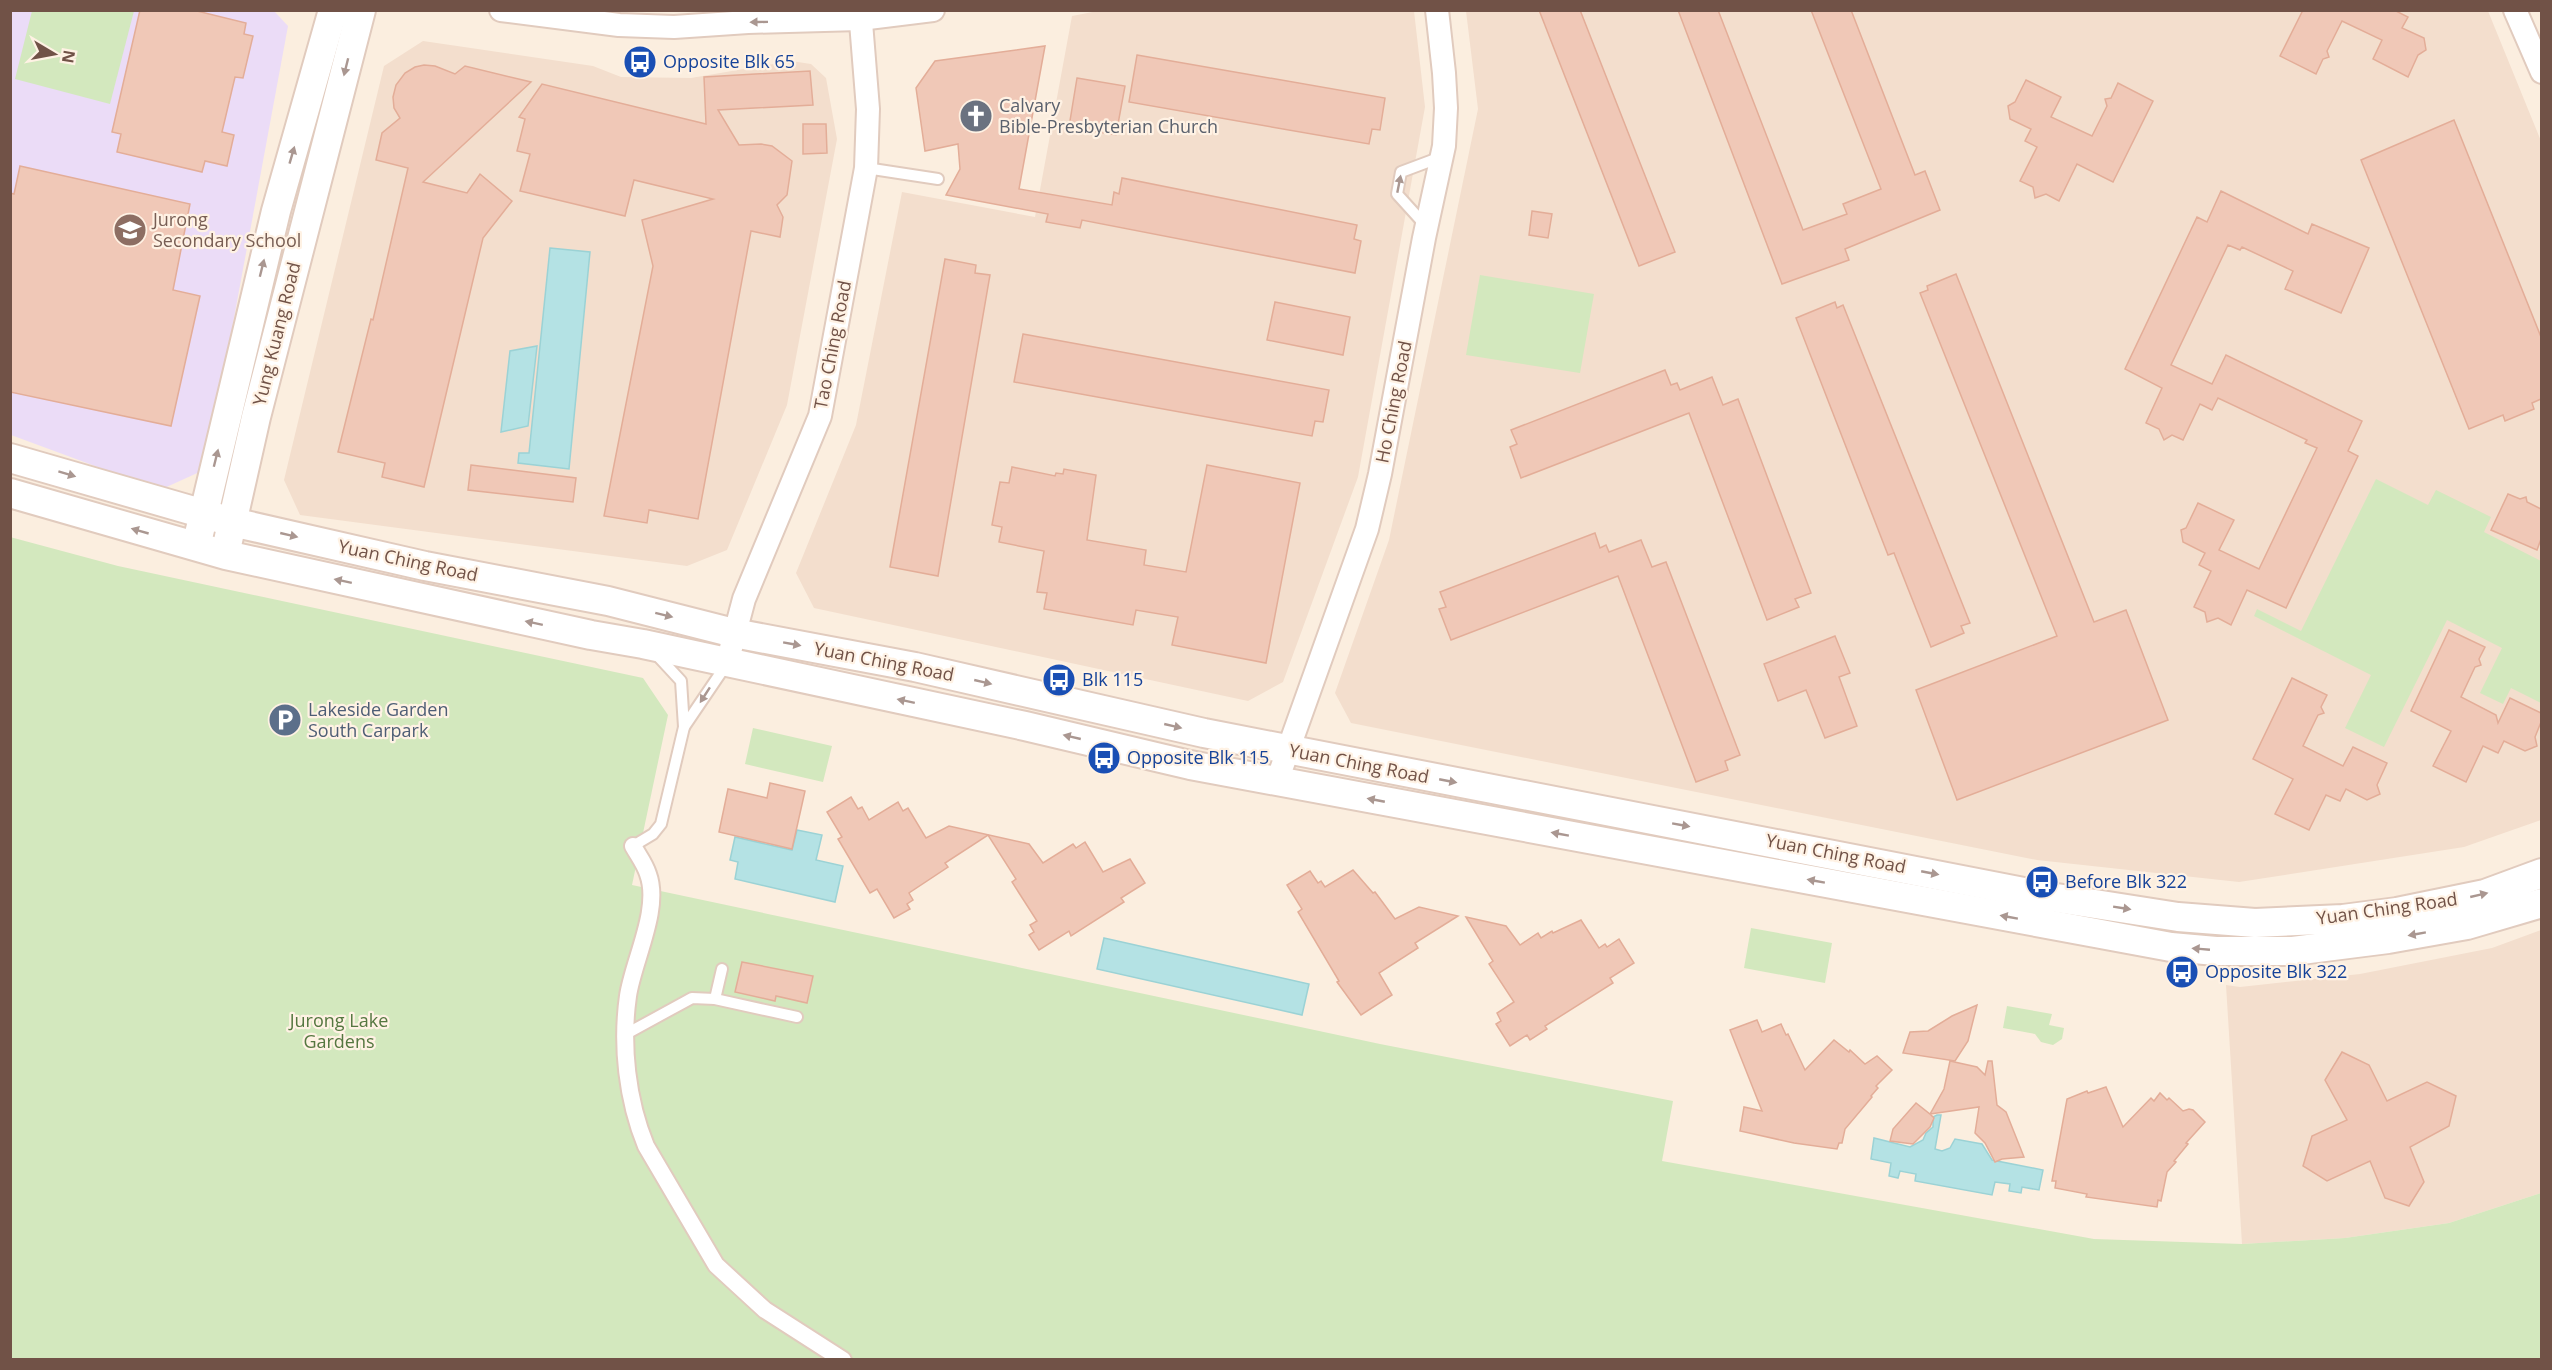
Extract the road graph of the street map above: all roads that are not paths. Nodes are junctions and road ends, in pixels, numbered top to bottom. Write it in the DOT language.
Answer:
graph roads {
  1 [pos="333,10"];
  2 [pos="361,10"];
  3 [pos="501,10"];
  4 [pos="933,10"];
  5 [pos="1437,10"];
  6 [pos="2515,10"];
  7 [pos="2528,10"];
  8 [pos="860,15"];
  9 [pos="2541,41"];
  10 [pos="2541,72"];
  11 [pos="1442,157"];
  12 [pos="866,168"];
  13 [pos="938,179"];
  14 [pos="1426,226"];
  15 [pos="10,458"];
  16 [pos="10,493"];
  17 [pos="202,515"];
  18 [pos="232,522"];
  19 [pos="196,548"];
  20 [pos="226,555"];
  21 [pos="734,633"];
  22 [pos="643,644"];
  23 [pos="727,664"];
  24 [pos="684,727"];
  25 [pos="1288,750"];
  26 [pos="1277,781"];
  27 [pos="1623,814"];
  28 [pos="1618,845"];
  29 [pos="633,846"];
  30 [pos="2541,873"];
  31 [pos="2541,903"];
  32 [pos="722,969"];
  33 [pos="715,999"];
  34 [pos="797,1017"];
  35 [pos="626,1034"];
  36 [pos="843,1359"];
  17 -- 1 [label="street, Yung Kuang Road, one-way"];
  2 -- 18 [label="street, Yung Kuang Road, one-way"];
  8 -- 3 [label="street, one-way"];
  4 -- 8 [label="street"];
  5 -- 11 [label="street, Ho Ching Road"];
  6 -- 10 [label="street"];
  7 -- 9 [label="street"];
  8 -- 12 [label="street, Tao Ching Road"];
  11 -- 14 [label="street, Ho Ching Road"];
  14 -- 11 [label="lane, one-way"];
  12 -- 13 [label="lane"];
  12 -- 21 [label="street, Tao Ching Road"];
  14 -- 25 [label="street, Ho Ching Road"];
  15 -- 17 [label="street, Yuan Ching Road, one-way"];
  19 -- 16 [label="street, Yuan Ching Road, one-way"];
  17 -- 18 [label="street, Yuan Ching Road"];
  17 -- 19 [label="street, Yung Kuang Road"];
  18 -- 20 [label="street, Yung Kuang Road"];
  18 -- 21 [label="street, Yuan Ching Road, one-way"];
  19 -- 20 [label="street, Yuan Ching Road"];
  22 -- 20 [label="street, Yuan Ching Road, one-way"];
  21 -- 23 [label="street, Tao Ching Road"];
  21 -- 25 [label="street, Yuan Ching Road, one-way"];
  22 -- 23 [label="street, Yuan Ching Road"];
  22 -- 24 [label="lane"];
  23 -- 24 [label="lane, one-way"];
  26 -- 23 [label="street, Yuan Ching Road, one-way"];
  24 -- 29 [label="lane"];
  25 -- 26 [label="street, Ho Ching Road"];
  25 -- 27 [label="street, Yuan Ching Road, one-way"];
  28 -- 26 [label="street, Yuan Ching Road, one-way"];
  27 -- 28 [label="street"];
  27 -- 30 [label="street, Yuan Ching Road, one-way"];
  31 -- 28 [label="street, Yuan Ching Road, one-way"];
  29 -- 35 [label="street"];
  32 -- 33 [label="lane"];
  33 -- 34 [label="lane"];
  33 -- 35 [label="lane"];
  35 -- 36 [label="street"];
}
